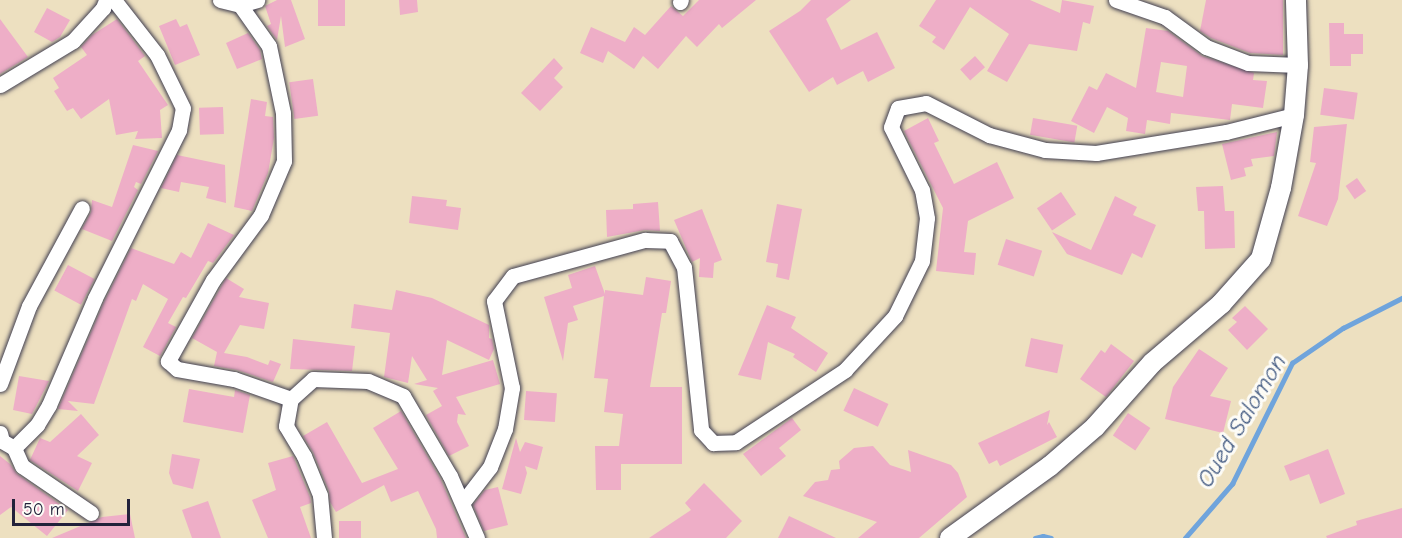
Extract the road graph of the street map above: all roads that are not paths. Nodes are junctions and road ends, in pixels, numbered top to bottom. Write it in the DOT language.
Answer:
graph roads {
  1 [pos="106,0"];
  2 [pos="114,0"];
  3 [pos="220,0"];
  4 [pos="257,0"];
  5 [pos="1116,0"];
  6 [pos="1296,0"];
  7 [pos="240,5"];
  8 [pos="1298,65"];
  9 [pos="0,85"];
  10 [pos="1294,115"];
  11 [pos="82,208"];
  12 [pos="0,384"];
  13 [pos="291,399"];
  14 [pos="0,433"];
  15 [pos="14,448"];
  16 [pos="463,502"];
  17 [pos="91,513"];
  18 [pos="324,538"];
  19 [pos="477,538"];
  20 [pos="950,538"];
  1 -- 9 [label="street"];
  2 -- 15 [label="street"];
  3 -- 7 [label="street"];
  4 -- 7 [label="street"];
  5 -- 8 [label="street"];
  6 -- 8 [label="street"];
  7 -- 13 [label="street"];
  8 -- 10 [label="street"];
  10 -- 16 [label="street"];
  10 -- 20 [label="street"];
  11 -- 12 [label="street"];
  13 -- 16 [label="street"];
  13 -- 18 [label="street"];
  14 -- 15 [label="street"];
  15 -- 17 [label="street"];
  16 -- 19 [label="street"];
}
